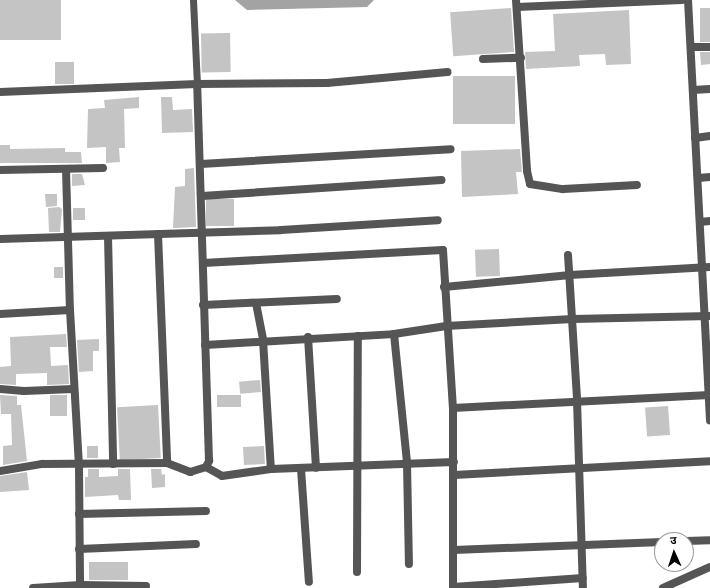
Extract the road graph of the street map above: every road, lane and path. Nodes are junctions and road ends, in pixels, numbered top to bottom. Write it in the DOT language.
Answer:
graph roads {
  1 [pos="193,0"];
  2 [pos="654,0"];
  3 [pos="682,0"];
  4 [pos="688,0"];
  5 [pos="516,4"];
  6 [pos="710,47"];
  7 [pos="691,48"];
  8 [pos="521,58"];
  9 [pos="483,59"];
  10 [pos="447,72"];
  11 [pos="197,84"];
  12 [pos="710,89"];
  13 [pos="693,90"];
  14 [pos="0,92"];
  15 [pos="710,136"];
  16 [pos="695,138"];
  17 [pos="452,149"];
  18 [pos="201,164"];
  19 [pos="103,168"];
  20 [pos="66,169"];
  21 [pos="0,170"];
  22 [pos="710,177"];
  23 [pos="698,178"];
  24 [pos="442,180"];
  25 [pos="637,185"];
  26 [pos="202,196"];
  27 [pos="438,220"];
  28 [pos="710,221"];
  29 [pos="700,222"];
  30 [pos="203,232"];
  31 [pos="158,234"];
  32 [pos="108,236"];
  33 [pos="68,238"];
  34 [pos="0,239"];
  35 [pos="568,255"];
  36 [pos="203,263"];
  37 [pos="706,268"];
  38 [pos="570,275"];
  39 [pos="444,287"];
  40 [pos="337,299"];
  41 [pos="256,303"];
  42 [pos="203,305"];
  43 [pos="70,310"];
  44 [pos="0,314"];
  45 [pos="707,317"];
  46 [pos="573,319"];
  47 [pos="446,326"];
  48 [pos="394,334"];
  49 [pos="358,336"];
  50 [pos="308,337"];
  51 [pos="263,340"];
  52 [pos="205,345"];
  53 [pos="0,389"];
  54 [pos="74,389"];
  55 [pos="709,395"];
  56 [pos="577,400"];
  57 [pos="452,408"];
  58 [pos="710,420"];
  59 [pos="710,461"];
  60 [pos="454,462"];
  61 [pos="167,463"];
  62 [pos="407,463"];
  63 [pos="113,464"];
  64 [pos="79,466"];
  65 [pos="357,466"];
  66 [pos="206,467"];
  67 [pos="316,468"];
  68 [pos="271,469"];
  69 [pos="301,469"];
  70 [pos="580,469"];
  71 [pos="0,471"];
  72 [pos="454,475"];
  73 [pos="206,511"];
  74 [pos="79,514"];
  75 [pos="710,540"];
  76 [pos="694,541"];
  77 [pos="654,542"];
  78 [pos="196,544"];
  79 [pos="583,546"];
  80 [pos="79,549"];
  81 [pos="454,550"];
  82 [pos="409,564"];
  83 [pos="710,567"];
  84 [pos="357,572"];
  85 [pos="583,578"];
  86 [pos="309,582"];
  87 [pos="80,586"];
  88 [pos="146,586"];
  89 [pos="453,587"];
  90 [pos="665,587"];
  91 [pos="34,588"];
  92 [pos="52,588"];
  93 [pos="583,588"];
  1 -- 11 [label="lane"];
  2 -- 3 [label="street"];
  2 -- 5 [label="street"];
  4 -- 7 [label="street"];
  5 -- 8 [label="street"];
  6 -- 7 [label="street"];
  7 -- 13 [label="street"];
  8 -- 9 [label="street"];
  8 -- 25 [label="street"];
  10 -- 11 [label="street"];
  11 -- 14 [label="street"];
  11 -- 18 [label="street"];
  12 -- 13 [label="street"];
  13 -- 16 [label="street"];
  15 -- 16 [label="street"];
  16 -- 23 [label="street"];
  17 -- 18 [label="street"];
  18 -- 26 [label="street"];
  19 -- 20 [label="street"];
  20 -- 21 [label="street"];
  20 -- 33 [label="street"];
  22 -- 23 [label="street"];
  23 -- 29 [label="street"];
  24 -- 26 [label="street"];
  26 -- 30 [label="street"];
  27 -- 30 [label="street"];
  28 -- 29 [label="street"];
  29 -- 37 [label="street"];
  30 -- 31 [label="street"];
  30 -- 36 [label="street"];
  31 -- 32 [label="street"];
  31 -- 61 [label="street"];
  32 -- 33 [label="street"];
  32 -- 63 [label="street"];
  33 -- 34 [label="street"];
  33 -- 43 [label="street"];
  35 -- 38 [label="street"];
  36 -- 39 [label="street"];
  36 -- 42 [label="street"];
  37 -- 38 [label="street"];
  37 -- 45 [label="street"];
  38 -- 39 [label="street"];
  38 -- 46 [label="street"];
  39 -- 47 [label="street"];
  40 -- 41 [label="street"];
  41 -- 42 [label="street"];
  41 -- 51 [label="street"];
  42 -- 52 [label="street"];
  43 -- 44 [label="street"];
  43 -- 54 [label="street"];
  45 -- 46 [label="street"];
  45 -- 55 [label="street"];
  46 -- 47 [label="street"];
  46 -- 56 [label="street"];
  47 -- 48 [label="street"];
  47 -- 57 [label="street"];
  48 -- 49 [label="street"];
  48 -- 62 [label="street"];
  49 -- 50 [label="street"];
  49 -- 65 [label="street"];
  50 -- 51 [label="street"];
  50 -- 67 [label="street"];
  51 -- 52 [label="street"];
  51 -- 68 [label="street"];
  52 -- 66 [label="street"];
  53 -- 54 [label="street"];
  54 -- 64 [label="street"];
  55 -- 56 [label="street"];
  55 -- 58 [label="street"];
  56 -- 57 [label="street"];
  56 -- 70 [label="street"];
  57 -- 60 [label="street"];
  59 -- 70 [label="street"];
  60 -- 62 [label="street"];
  60 -- 72 [label="street"];
  61 -- 63 [label="street"];
  61 -- 66 [label="street"];
  62 -- 65 [label="street"];
  62 -- 82 [label="street"];
  63 -- 64 [label="street"];
  64 -- 71 [label="street"];
  64 -- 74 [label="street"];
  65 -- 67 [label="street"];
  65 -- 84 [label="street"];
  66 -- 68 [label="street"];
  67 -- 69 [label="street"];
  68 -- 69 [label="street"];
  69 -- 86 [label="street"];
  70 -- 72 [label="street"];
  70 -- 79 [label="street"];
  72 -- 81 [label="street"];
  73 -- 74 [label="street"];
  74 -- 80 [label="street"];
  75 -- 76 [label="street"];
  77 -- 79 [label="street"];
  78 -- 80 [label="street"];
  79 -- 81 [label="street"];
  79 -- 85 [label="street"];
  80 -- 87 [label="street"];
  81 -- 89 [label="street"];
  83 -- 90 [label="street"];
  85 -- 89 [label="street"];
  85 -- 93 [label="street"];
  87 -- 88 [label="street"];
  87 -- 92 [label="street"];
  91 -- 92 [label="street"];
}
